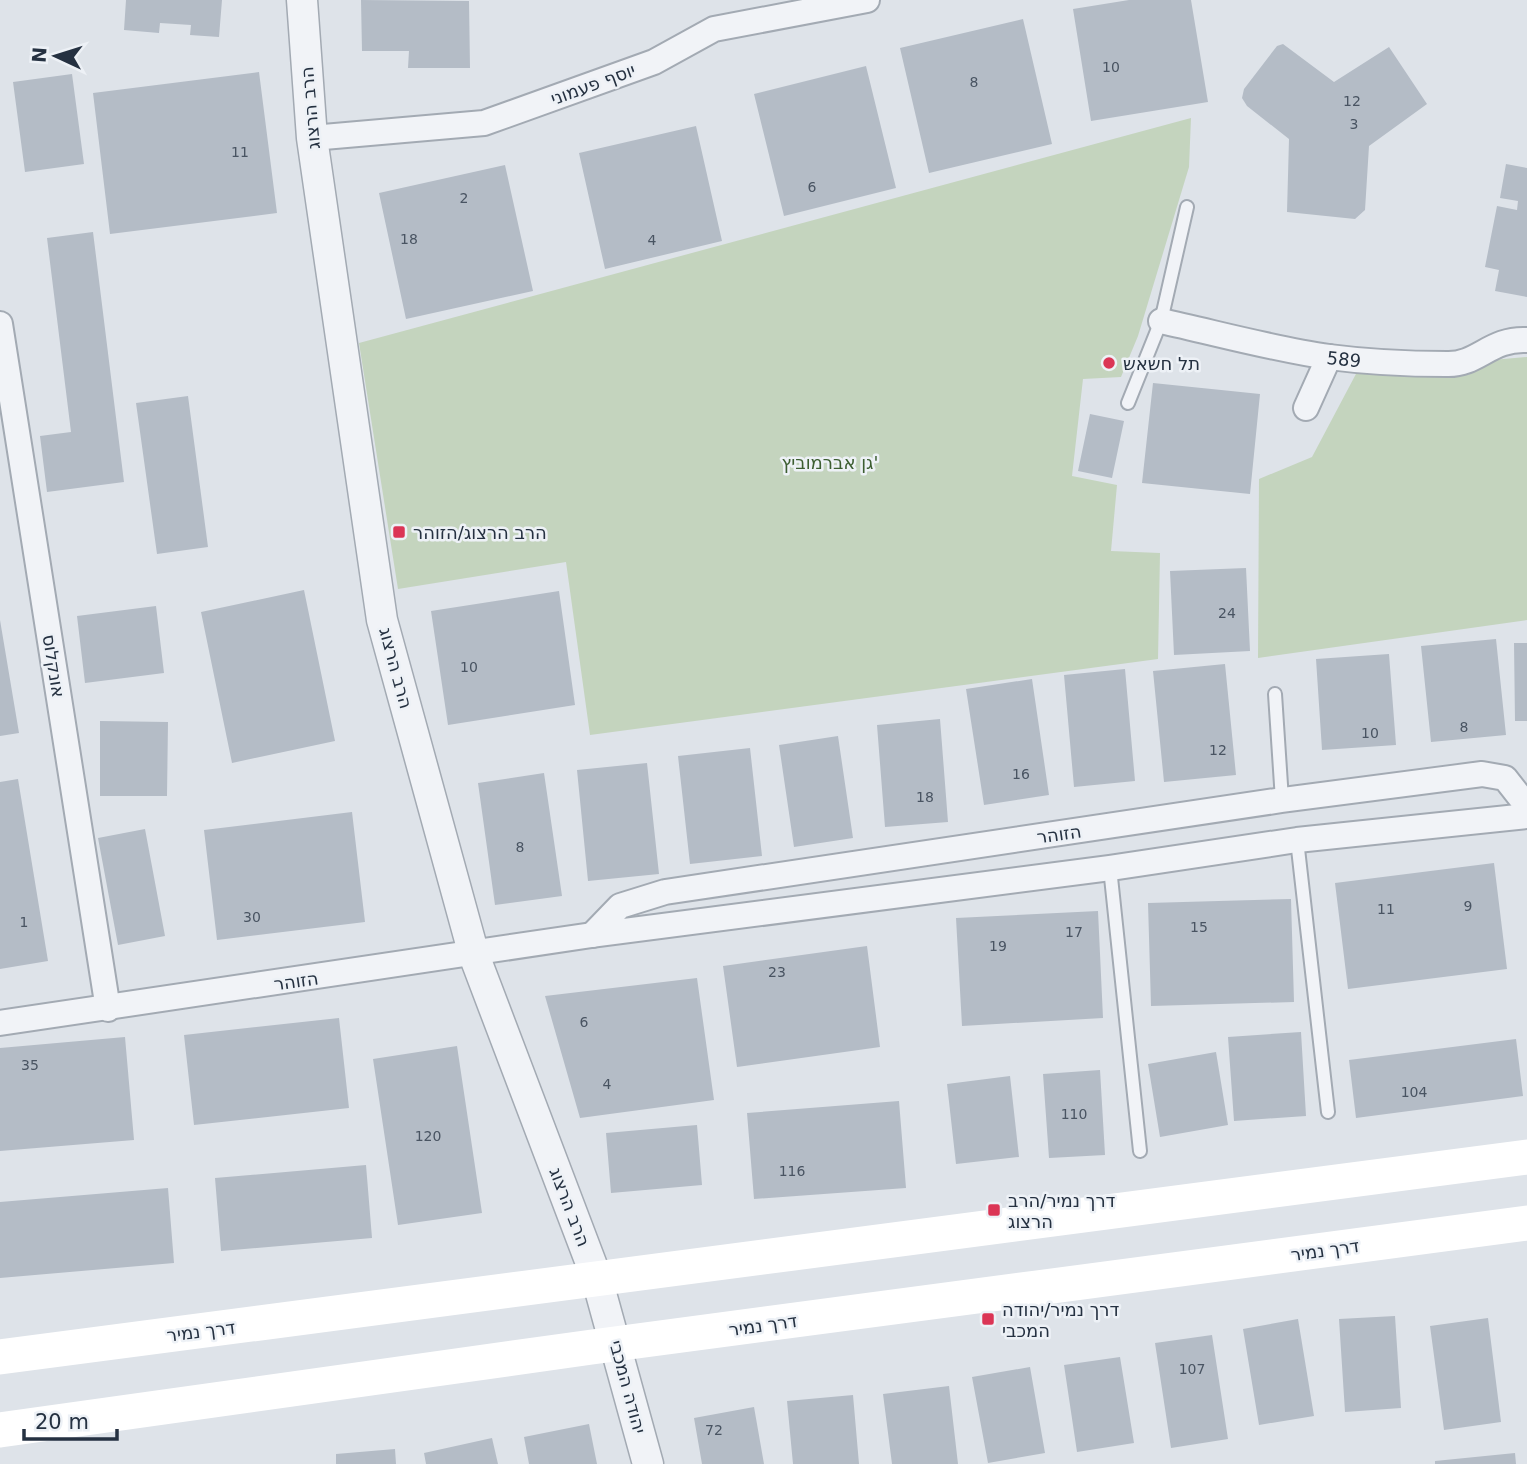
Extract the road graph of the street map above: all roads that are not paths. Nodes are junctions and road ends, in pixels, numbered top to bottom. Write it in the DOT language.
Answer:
graph roads {
  1 [pos="302,0"];
  2 [pos="867,0"];
  3 [pos="312,138"];
  4 [pos="1187,208"];
  5 [pos="1161,321"];
  6 [pos="0,324"];
  7 [pos="1527,340"];
  8 [pos="1329,357"];
  9 [pos="1128,403"];
  10 [pos="1306,408"];
  11 [pos="1275,694"];
  12 [pos="1282,800"];
  13 [pos="1527,806"];
  14 [pos="1527,816"];
  15 [pos="1297,840"];
  16 [pos="1110,868"];
  17 [pos="592,935"];
  18 [pos="474,955"];
  19 [pos="108,1009"];
  20 [pos="0,1023"];
  21 [pos="1328,1112"];
  22 [pos="1140,1151"];
  23 [pos="1527,1157"];
  24 [pos="1527,1223"];
  25 [pos="601,1294"];
  26 [pos="604,1349"];
  27 [pos="0,1357"];
  28 [pos="0,1430"];
  29 [pos="634,1464"];
  30 [pos="648,1464"];
  1 -- 3 [label="street, הרב הרצוג"];
  2 -- 3 [label="street, יוסף פעמוני"];
  3 -- 18 [label="street, הרב הרצוג"];
  4 -- 5 [label="lane"];
  5 -- 8 [label="street, 589"];
  5 -- 9 [label="lane"];
  6 -- 19 [label="street, אונקלוס"];
  7 -- 8 [label="street, 589"];
  8 -- 10 [label="street"];
  11 -- 12 [label="lane"];
  12 -- 13 [label="street, הזוהר"];
  12 -- 17 [label="street, הזוהר"];
  14 -- 15 [label="street, הזוהר"];
  15 -- 16 [label="street, הזוהר"];
  15 -- 21 [label="lane"];
  16 -- 17 [label="street, הזוהר"];
  16 -- 22 [label="lane"];
  17 -- 18 [label="street, הזוהר"];
  18 -- 19 [label="street, הזוהר"];
  18 -- 25 [label="street, הרב הרצוג"];
  19 -- 20 [label="street, הזוהר"];
  23 -- 25 [label="main road, דרך נמיר"];
  24 -- 26 [label="main road, דרך נמיר"];
  25 -- 26 [label="street, יהודה המכבי"];
  25 -- 27 [label="main road, דרך נמיר"];
  26 -- 28 [label="main road, דרך נמיר"];
  26 -- 29 [label="lane, יהודה המכבי"];
  26 -- 30 [label="street, יהודה המכבי"];
}
